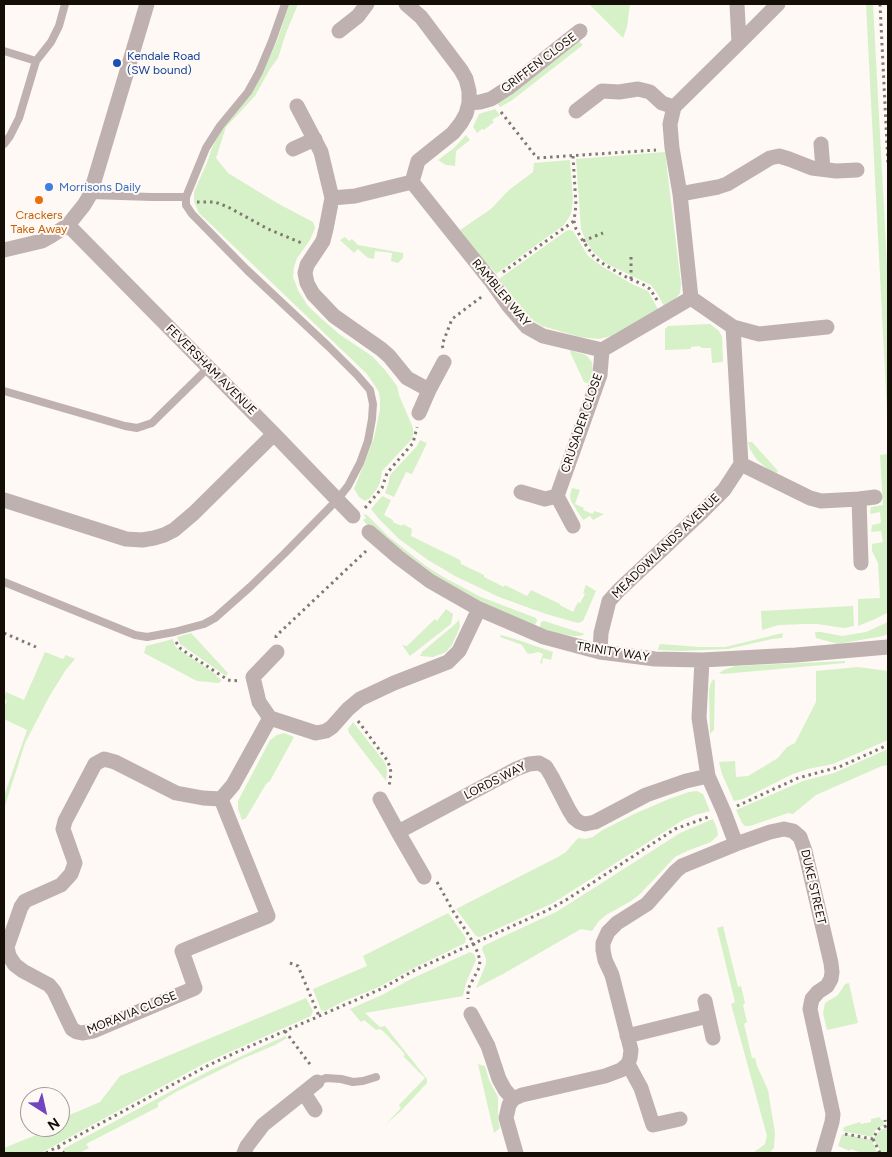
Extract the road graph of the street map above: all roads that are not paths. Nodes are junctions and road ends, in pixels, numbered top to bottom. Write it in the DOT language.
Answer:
graph roads {
  1 [pos="66,4"];
  2 [pos="147,4"];
  3 [pos="285,4"];
  4 [pos="368,4"];
  5 [pos="406,4"];
  6 [pos="737,4"];
  7 [pos="778,4"];
  8 [pos="339,31"];
  9 [pos="580,31"];
  10 [pos="739,43"];
  11 [pos="4,51"];
  12 [pos="36,62"];
  13 [pos="469,103"];
  14 [pos="298,106"];
  15 [pos="674,107"];
  16 [pos="576,111"];
  17 [pos="315,138"];
  18 [pos="4,144"];
  19 [pos="821,144"];
  20 [pos="293,149"];
  21 [pos="823,169"];
  22 [pos="858,170"];
  23 [pos="412,182"];
  24 [pos="680,194"];
  25 [pos="90,195"];
  26 [pos="186,197"];
  27 [pos="332,198"];
  28 [pos="68,224"];
  29 [pos="4,250"];
  30 [pos="691,298"];
  31 [pos="733,327"];
  32 [pos="827,327"];
  33 [pos="602,350"];
  34 [pos="444,362"];
  35 [pos="209,368"];
  36 [pos="429,390"];
  37 [pos="4,391"];
  38 [pos="419,414"];
  39 [pos="274,434"];
  40 [pos="741,464"];
  41 [pos="521,492"];
  42 [pos="557,496"];
  43 [pos="875,497"];
  44 [pos="859,499"];
  45 [pos="4,500"];
  46 [pos="337,500"];
  47 [pos="353,516"];
  48 [pos="573,526"];
  49 [pos="374,536"];
  50 [pos="861,563"];
  51 [pos="4,582"];
  52 [pos="479,610"];
  53 [pos="888,647"];
  54 [pos="277,652"];
  55 [pos="600,652"];
  56 [pos="702,660"];
  57 [pos="270,718"];
  58 [pos="708,776"];
  59 [pos="221,799"];
  60 [pos="380,799"];
  61 [pos="398,832"];
  62 [pos="736,844"];
  63 [pos="424,878"];
  64 [pos="9,968"];
  65 [pos="704,1001"];
  66 [pos="471,1014"];
  67 [pos="708,1016"];
  68 [pos="627,1036"];
  69 [pos="713,1038"];
  70 [pos="628,1064"];
  71 [pos="376,1077"];
  72 [pos="319,1081"];
  73 [pos="304,1093"];
  74 [pos="513,1099"];
  75 [pos="315,1110"];
  76 [pos="680,1119"];
  77 [pos="244,1153"];
  78 [pos="516,1153"];
  79 [pos="823,1153"];
  1 -- 12 [label="lane"];
  2 -- 25 [label="street"];
  3 -- 26 [label="lane"];
  4 -- 8 [label="street"];
  5 -- 13 [label="street"];
  6 -- 10 [label="street"];
  7 -- 10 [label="street"];
  9 -- 13 [label="street, GRIFFEN CLOSE"];
  10 -- 15 [label="street"];
  11 -- 12 [label="lane"];
  12 -- 18 [label="lane"];
  13 -- 23 [label="street"];
  14 -- 17 [label="street"];
  15 -- 16 [label="street"];
  15 -- 24 [label="street"];
  17 -- 20 [label="street"];
  17 -- 27 [label="street"];
  19 -- 21 [label="street"];
  21 -- 22 [label="street"];
  21 -- 24 [label="street"];
  23 -- 27 [label="street"];
  23 -- 33 [label="street, RAMBLER WAY"];
  24 -- 30 [label="street"];
  25 -- 26 [label="lane"];
  25 -- 28 [label="street"];
  26 -- 46 [label="lane"];
  27 -- 36 [label="street"];
  28 -- 29 [label="street"];
  28 -- 35 [label="street, FEVERSHAM AVENUE"];
  30 -- 31 [label="street"];
  30 -- 33 [label="street"];
  31 -- 32 [label="street"];
  31 -- 40 [label="street"];
  33 -- 42 [label="street, CRUSADER CLOSE"];
  34 -- 36 [label="street"];
  35 -- 37 [label="lane"];
  35 -- 39 [label="street, FEVERSHAM AVENUE"];
  36 -- 38 [label="street"];
  39 -- 45 [label="street"];
  39 -- 46 [label="street, FEVERSHAM AVENUE"];
  40 -- 44 [label="street"];
  40 -- 55 [label="street, MEADOWLANDS AVENUE"];
  41 -- 42 [label="street"];
  42 -- 48 [label="street"];
  43 -- 44 [label="street"];
  44 -- 50 [label="street"];
  46 -- 47 [label="street, FEVERSHAM AVENUE"];
  46 -- 51 [label="lane"];
  49 -- 52 [label="street, TRINITY WAY"];
  52 -- 55 [label="street, TRINITY WAY"];
  52 -- 57 [label="street"];
  53 -- 56 [label="street, TRINITY WAY"];
  54 -- 57 [label="street"];
  55 -- 56 [label="street, TRINITY WAY"];
  56 -- 58 [label="street"];
  57 -- 59 [label="street"];
  58 -- 61 [label="street, LORDS WAY"];
  58 -- 62 [label="street"];
  59 -- 64 [label="street, MORAVIA CLOSE"];
  59 -- 64 [label="street, MORAVIA CLOSE"];
  60 -- 61 [label="street"];
  61 -- 63 [label="street"];
  62 -- 68 [label="street, DUKE STREET"];
  62 -- 79 [label="street, DUKE STREET"];
  65 -- 67 [label="street"];
  66 -- 74 [label="street"];
  67 -- 68 [label="street"];
  67 -- 69 [label="street"];
  68 -- 70 [label="street, DUKE STREET"];
  70 -- 74 [label="street"];
  70 -- 76 [label="street"];
  71 -- 72 [label="lane"];
  72 -- 73 [label="street"];
  73 -- 75 [label="street"];
  73 -- 77 [label="street"];
  74 -- 78 [label="street"];
}
